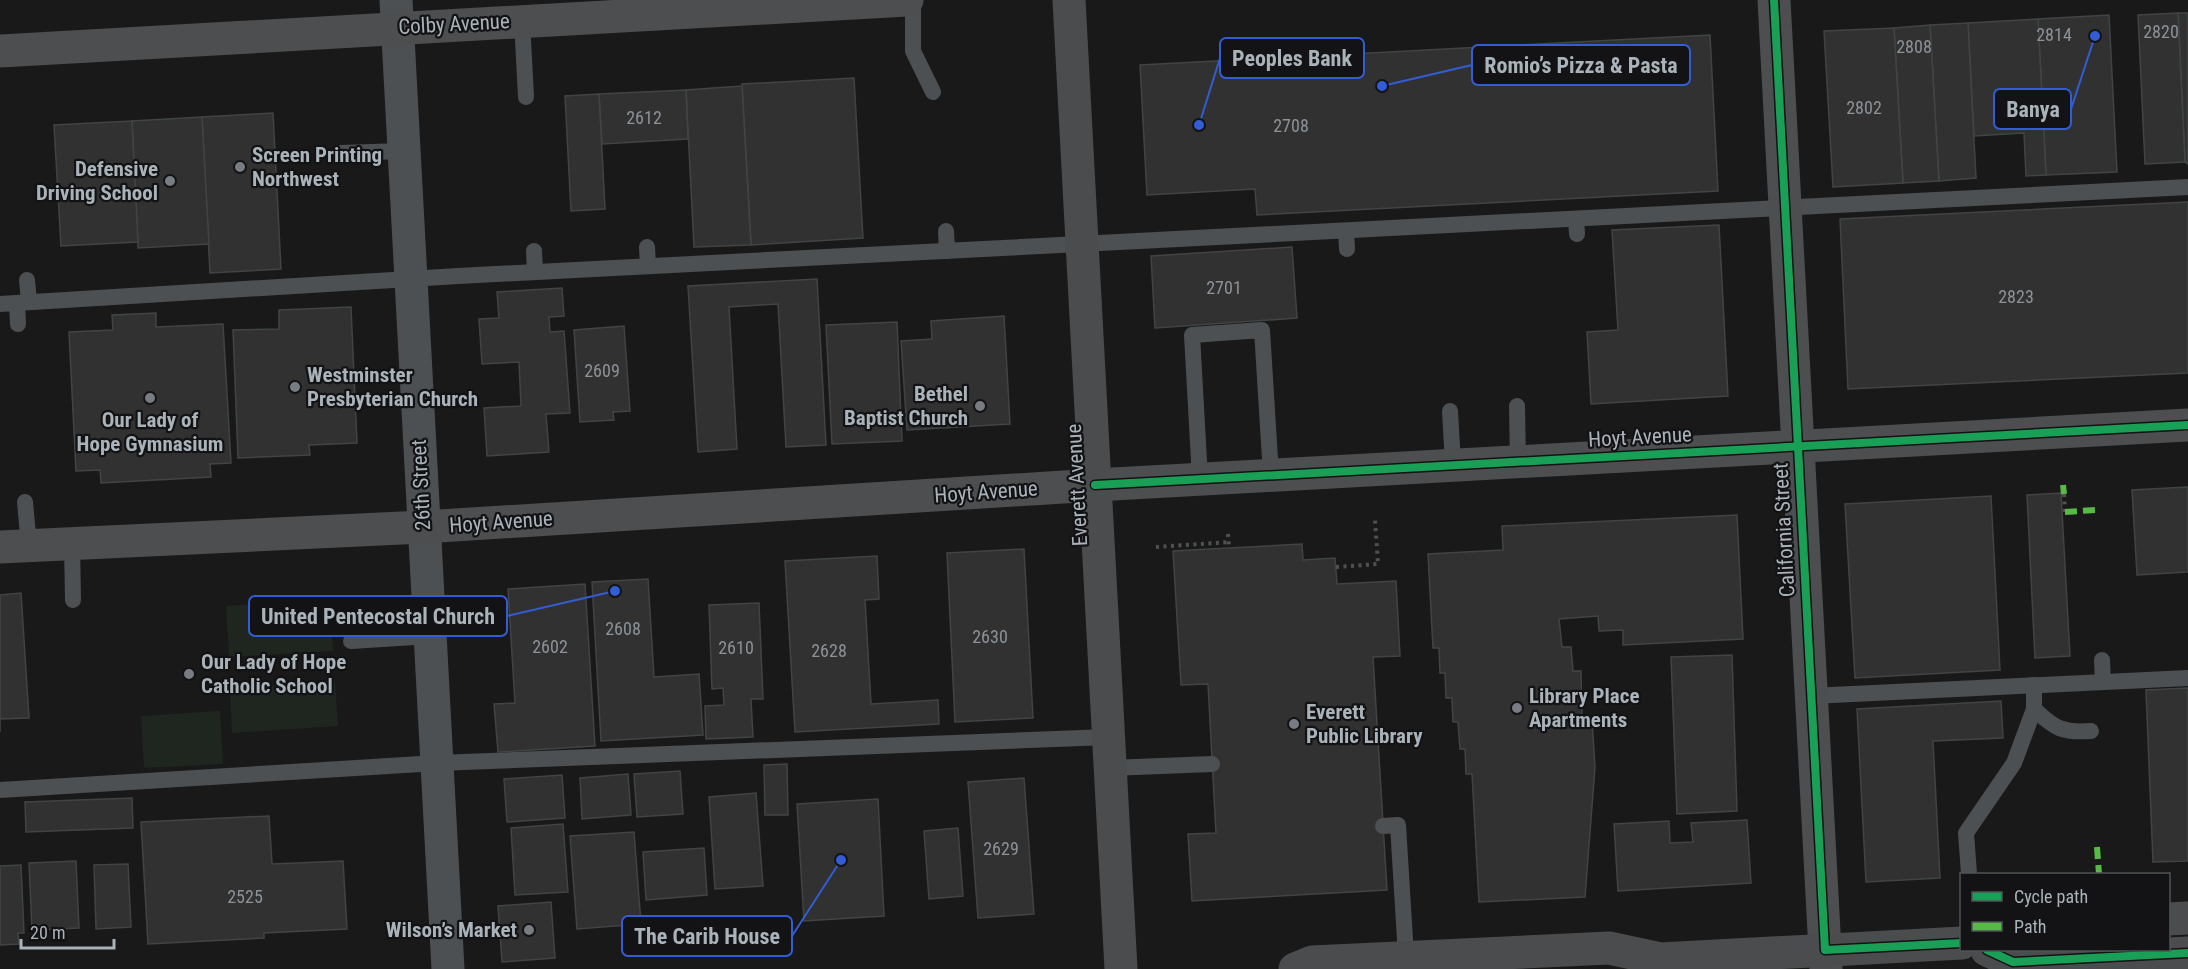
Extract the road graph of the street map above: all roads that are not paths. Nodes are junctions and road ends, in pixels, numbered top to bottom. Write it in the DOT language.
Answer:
graph roads {
  1 [pos="907,0"];
  2 [pos="913,0"];
  3 [pos="1069,0"];
  4 [pos="1774,0"];
  5 [pos="397,14"];
  6 [pos="522,21"];
  7 [pos="0,51"];
  8 [pos="933,92"];
  9 [pos="526,97"];
  10 [pos="404,151"];
  11 [pos="340,153"];
  12 [pos="2188,187"];
  13 [pos="1785,208"];
  14 [pos="946,231"];
  15 [pos="1346,231"];
  16 [pos="1082,244"];
  17 [pos="647,247"];
  18 [pos="1347,249"];
  19 [pos="534,251"];
  20 [pos="947,251"];
  21 [pos="648,266"];
  22 [pos="535,272"];
  23 [pos="411,278"];
  24 [pos="27,280"];
  25 [pos="23,302"];
  26 [pos="0,304"];
  27 [pos="18,324"];
  28 [pos="1517,406"];
  29 [pos="1450,411"];
  30 [pos="2188,425"];
  31 [pos="1798,447"];
  32 [pos="1518,462"];
  33 [pos="1453,465"];
  34 [pos="1271,475"];
  35 [pos="1200,479"];
  36 [pos="1095,485"];
  37 [pos="26,502"];
  38 [pos="423,527"];
  39 [pos="72,544"];
  40 [pos="14,547"];
  41 [pos="74,600"];
  42 [pos="429,636"];
  43 [pos="351,641"];
  44 [pos="2102,660"];
  45 [pos="2188,678"];
  46 [pos="2103,682"];
  47 [pos="2034,685"];
  48 [pos="1811,696"];
  49 [pos="2034,709"];
  50 [pos="2091,731"];
  51 [pos="1109,752"];
  52 [pos="437,763"];
  53 [pos="1212,764"];
  54 [pos="0,790"];
  55 [pos="1383,826"];
  56 [pos="1969,873"];
  57 [pos="2188,918"];
  58 [pos="2170,919"];
  59 [pos="1960,943"];
  60 [pos="1989,951"];
  61 [pos="2188,953"];
  62 [pos="1406,956"];
  63 [pos="1825,960"];
  64 [pos="1650,964"];
  65 [pos="448,969"];
  66 [pos="1121,969"];
  67 [pos="1295,969"];
  1 -- 6 [label="street, Colby Avenue"];
  2 -- 8 [label="lane"];
  3 -- 16 [label="main road, Everett Avenue"];
  4 -- 13 [label="street, California Street"];
  5 -- 6 [label="street, Colby Avenue"];
  5 -- 7 [label="street, Colby Avenue"];
  5 -- 10 [label="street, 26th Street"];
  6 -- 9 [label="lane"];
  10 -- 11 [label="lane"];
  10 -- 23 [label="street, 26th Street"];
  12 -- 13 [label="lane"];
  13 -- 15 [label="lane"];
  13 -- 31 [label="street, California Street"];
  14 -- 20 [label="lane"];
  15 -- 16 [label="lane"];
  15 -- 18 [label="lane"];
  16 -- 20 [label="lane"];
  16 -- 36 [label="main road, Everett Avenue"];
  17 -- 21 [label="lane"];
  19 -- 22 [label="lane"];
  20 -- 21 [label="lane"];
  21 -- 22 [label="lane"];
  22 -- 23 [label="lane"];
  23 -- 25 [label="lane"];
  23 -- 38 [label="street, 26th Street"];
  24 -- 25 [label="lane"];
  25 -- 26 [label="lane"];
  25 -- 27 [label="lane"];
  28 -- 32 [label="lane"];
  29 -- 33 [label="lane"];
  30 -- 31 [label="street, Hoyt Avenue"];
  31 -- 32 [label="street, Hoyt Avenue"];
  31 -- 48 [label="street, California Street"];
  32 -- 33 [label="street, Hoyt Avenue"];
  33 -- 34 [label="street, Hoyt Avenue"];
  34 -- 35 [label="street, Hoyt Avenue"];
  34 -- 35 [label="lane"];
  35 -- 36 [label="street, Hoyt Avenue"];
  36 -- 38 [label="street, Hoyt Avenue"];
  36 -- 51 [label="main road, Everett Avenue"];
  37 -- 40 [label="lane"];
  38 -- 39 [label="street, Hoyt Avenue"];
  38 -- 42 [label="street, 26th Street"];
  39 -- 40 [label="street, Hoyt Avenue"];
  39 -- 41 [label="lane"];
  42 -- 43 [label="lane"];
  42 -- 52 [label="street, 26th Street"];
  44 -- 46 [label="lane"];
  45 -- 46 [label="lane"];
  46 -- 47 [label="lane"];
  47 -- 48 [label="lane"];
  47 -- 49 [label="lane"];
  48 -- 63 [label="street, California Street"];
  49 -- 50 [label="lane"];
  49 -- 56 [label="lane"];
  51 -- 52 [label="lane"];
  51 -- 53 [label="lane"];
  51 -- 66 [label="main road, Everett Avenue"];
  52 -- 54 [label="lane"];
  52 -- 65 [label="street, 26th Street"];
  55 -- 62 [label="lane"];
  57 -- 58 [label="main road"];
  59 -- 63 [label="main road"];
  60 -- 61 [label="main road"];
  62 -- 64 [label="main road"];
  62 -- 67 [label="main road"];
  63 -- 64 [label="main road"];
}
